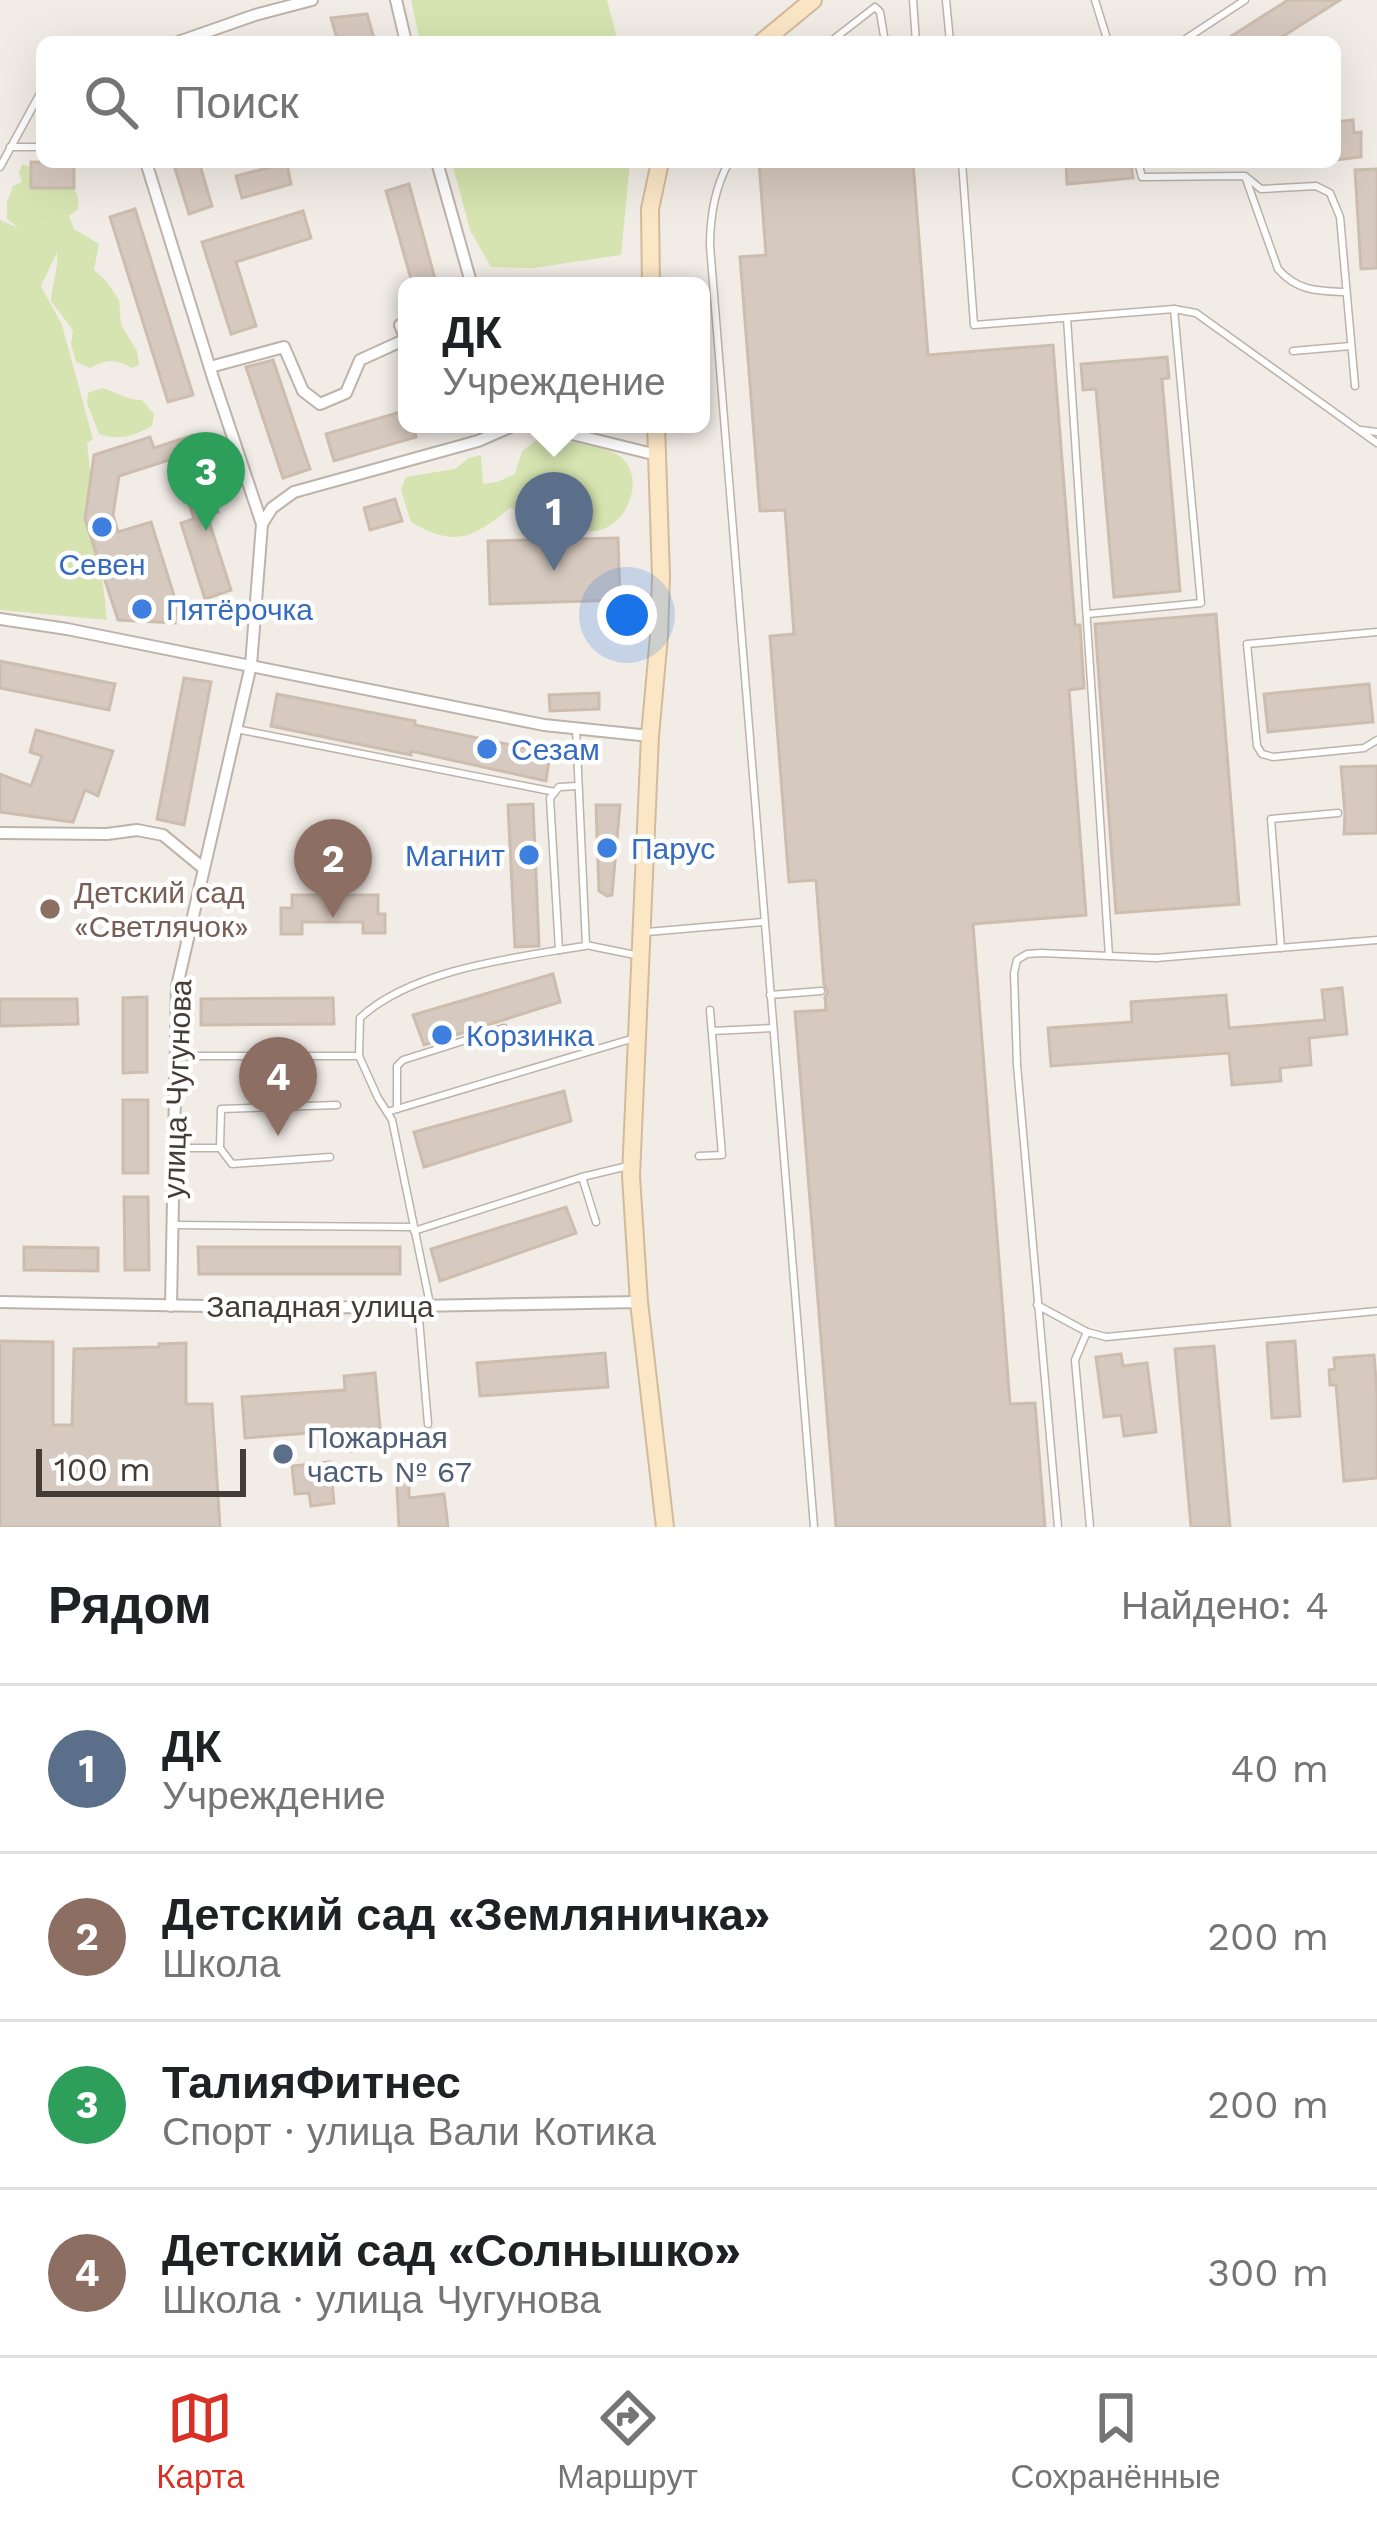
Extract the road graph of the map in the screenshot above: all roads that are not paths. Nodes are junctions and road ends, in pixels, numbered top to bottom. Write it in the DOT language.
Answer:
graph roads {
  1 [pos="312,0"];
  2 [pos="396,0"];
  3 [pos="812,0"];
  4 [pos="913,0"];
  5 [pos="946,0"];
  6 [pos="1095,0"];
  7 [pos="1245,0"];
  8 [pos="195,36"];
  9 [pos="405,36"];
  10 [pos="768,36"];
  11 [pos="838,36"];
  12 [pos="884,36"];
  13 [pos="916,36"];
  14 [pos="949,36"];
  15 [pos="1106,36"];
  16 [pos="1189,36"];
  17 [pos="36,103"];
  18 [pos="10,147"];
  19 [pos="36,147"];
  20 [pos="0,166"];
  21 [pos="148,168"];
  22 [pos="438,168"];
  23 [pos="659,168"];
  24 [pos="726,168"];
  25 [pos="962,168"];
  26 [pos="1140,168"];
  27 [pos="1245,176"];
  28 [pos="469,277"];
  29 [pos="651,277"];
  30 [pos="1345,292"];
  31 [pos="1174,309"];
  32 [pos="1067,318"];
  33 [pos="398,343"];
  34 [pos="1352,346"];
  35 [pos="1293,351"];
  36 [pos="210,367"];
  37 [pos="1355,386"];
  38 [pos="1358,429"];
  39 [pos="1377,432"];
  40 [pos="495,433"];
  41 [pos="568,433"];
  42 [pos="656,433"];
  43 [pos="1377,443"];
  44 [pos="657,455"];
  45 [pos="262,524"];
  46 [pos="1088,614"];
  47 [pos="0,619"];
  48 [pos="1377,632"];
  49 [pos="251,664"];
  50 [pos="576,728"];
  51 [pos="236,729"];
  52 [pos="650,736"];
  53 [pos="1377,740"];
  54 [pos="578,786"];
  55 [pos="555,792"];
  56 [pos="1338,813"];
  57 [pos="0,833"];
  58 [pos="203,868"];
  59 [pos="763,922"];
  60 [pos="642,932"];
  61 [pos="1377,940"];
  62 [pos="586,945"];
  63 [pos="1281,948"];
  64 [pos="559,950"];
  65 [pos="641,956"];
  66 [pos="1109,956"];
  67 [pos="821,991"];
  68 [pos="770,995"];
  69 [pos="710,1010"];
  70 [pos="504,1028"];
  71 [pos="772,1028"];
  72 [pos="712,1031"];
  73 [pos="637,1037"];
  74 [pos="174,1056"];
  75 [pos="359,1056"];
  76 [pos="337,1105"];
  77 [pos="397,1108"];
  78 [pos="387,1112"];
  79 [pos="173,1148"];
  80 [pos="220,1148"];
  81 [pos="699,1156"];
  82 [pos="330,1157"];
  83 [pos="632,1165"];
  84 [pos="582,1177"];
  85 [pos="596,1222"];
  86 [pos="172,1225"];
  87 [pos="414,1229"];
  88 [pos="0,1302"];
  89 [pos="639,1302"];
  90 [pos="1037,1305"];
  91 [pos="171,1306"];
  92 [pos="424,1307"];
  93 [pos="1377,1311"];
  94 [pos="1087,1332"];
  95 [pos="428,1424"];
  96 [pos="665,1527"];
  97 [pos="814,1527"];
  98 [pos="1058,1527"];
  99 [pos="1090,1527"];
  1 -- 8 [label="street"];
  2 -- 9 [label="street"];
  3 -- 10 [label="main road"];
  4 -- 13 [label="lane"];
  5 -- 14 [label="lane"];
  6 -- 15 [label="lane"];
  7 -- 16 [label="lane"];
  11 -- 12 [label="lane"];
  17 -- 18 [label="lane"];
  18 -- 19 [label="lane"];
  18 -- 20 [label="lane"];
  21 -- 36 [label="street"];
  22 -- 28 [label="street"];
  23 -- 29 [label="main road"];
  24 -- 59 [label="lane"];
  25 -- 32 [label="lane"];
  26 -- 27 [label="lane"];
  27 -- 30 [label="lane"];
  27 -- 30 [label="lane"];
  30 -- 34 [label="lane"];
  31 -- 32 [label="lane"];
  31 -- 38 [label="lane"];
  31 -- 46 [label="lane"];
  32 -- 46 [label="lane"];
  33 -- 36 [label="street"];
  34 -- 35 [label="lane"];
  34 -- 37 [label="lane"];
  36 -- 45 [label="street"];
  38 -- 39 [label="lane"];
  38 -- 43 [label="lane"];
  40 -- 45 [label="street"];
  41 -- 44 [label="street"];
  42 -- 44 [label="main road"];
  44 -- 52 [label="main road"];
  45 -- 49 [label="street, улица Чугунова"];
  46 -- 66 [label="lane"];
  47 -- 49 [label="street"];
  48 -- 53 [label="lane"];
  49 -- 50 [label="street"];
  49 -- 51 [label="street, улица Чугунова"];
  50 -- 52 [label="street"];
  50 -- 54 [label="lane"];
  51 -- 55 [label="lane"];
  51 -- 58 [label="street, улица Чугунова"];
  52 -- 60 [label="main road"];
  54 -- 55 [label="lane"];
  54 -- 62 [label="lane"];
  55 -- 64 [label="lane"];
  56 -- 63 [label="lane"];
  57 -- 58 [label="street"];
  58 -- 74 [label="street, улица Чугунова"];
  59 -- 60 [label="lane"];
  59 -- 68 [label="lane"];
  60 -- 65 [label="main road"];
  61 -- 63 [label="lane"];
  62 -- 64 [label="lane"];
  62 -- 65 [label="lane"];
  63 -- 66 [label="lane"];
  64 -- 75 [label="lane"];
  65 -- 73 [label="main road"];
  66 -- 90 [label="lane"];
  67 -- 68 [label="lane"];
  68 -- 71 [label="lane"];
  69 -- 72 [label="lane"];
  70 -- 77 [label="lane"];
  71 -- 72 [label="lane"];
  71 -- 97 [label="lane"];
  72 -- 81 [label="lane"];
  73 -- 77 [label="lane"];
  73 -- 83 [label="main road"];
  74 -- 75 [label="lane"];
  74 -- 79 [label="street, улица Чугунова"];
  75 -- 78 [label="lane"];
  76 -- 80 [label="lane"];
  77 -- 78 [label="lane"];
  78 -- 87 [label="lane"];
  79 -- 80 [label="lane"];
  79 -- 86 [label="street, улица Чугунова"];
  80 -- 82 [label="lane"];
  83 -- 84 [label="lane"];
  83 -- 89 [label="main road"];
  84 -- 85 [label="lane"];
  84 -- 87 [label="lane"];
  86 -- 87 [label="lane"];
  86 -- 91 [label="street, улица Чугунова"];
  87 -- 92 [label="lane"];
  88 -- 91 [label="street, Западная улица"];
  89 -- 92 [label="street, Западная улица"];
  89 -- 96 [label="main road"];
  90 -- 94 [label="lane"];
  90 -- 98 [label="lane"];
  91 -- 92 [label="street, Западная улица"];
  92 -- 95 [label="lane"];
  93 -- 94 [label="lane"];
  94 -- 99 [label="lane"];
}
